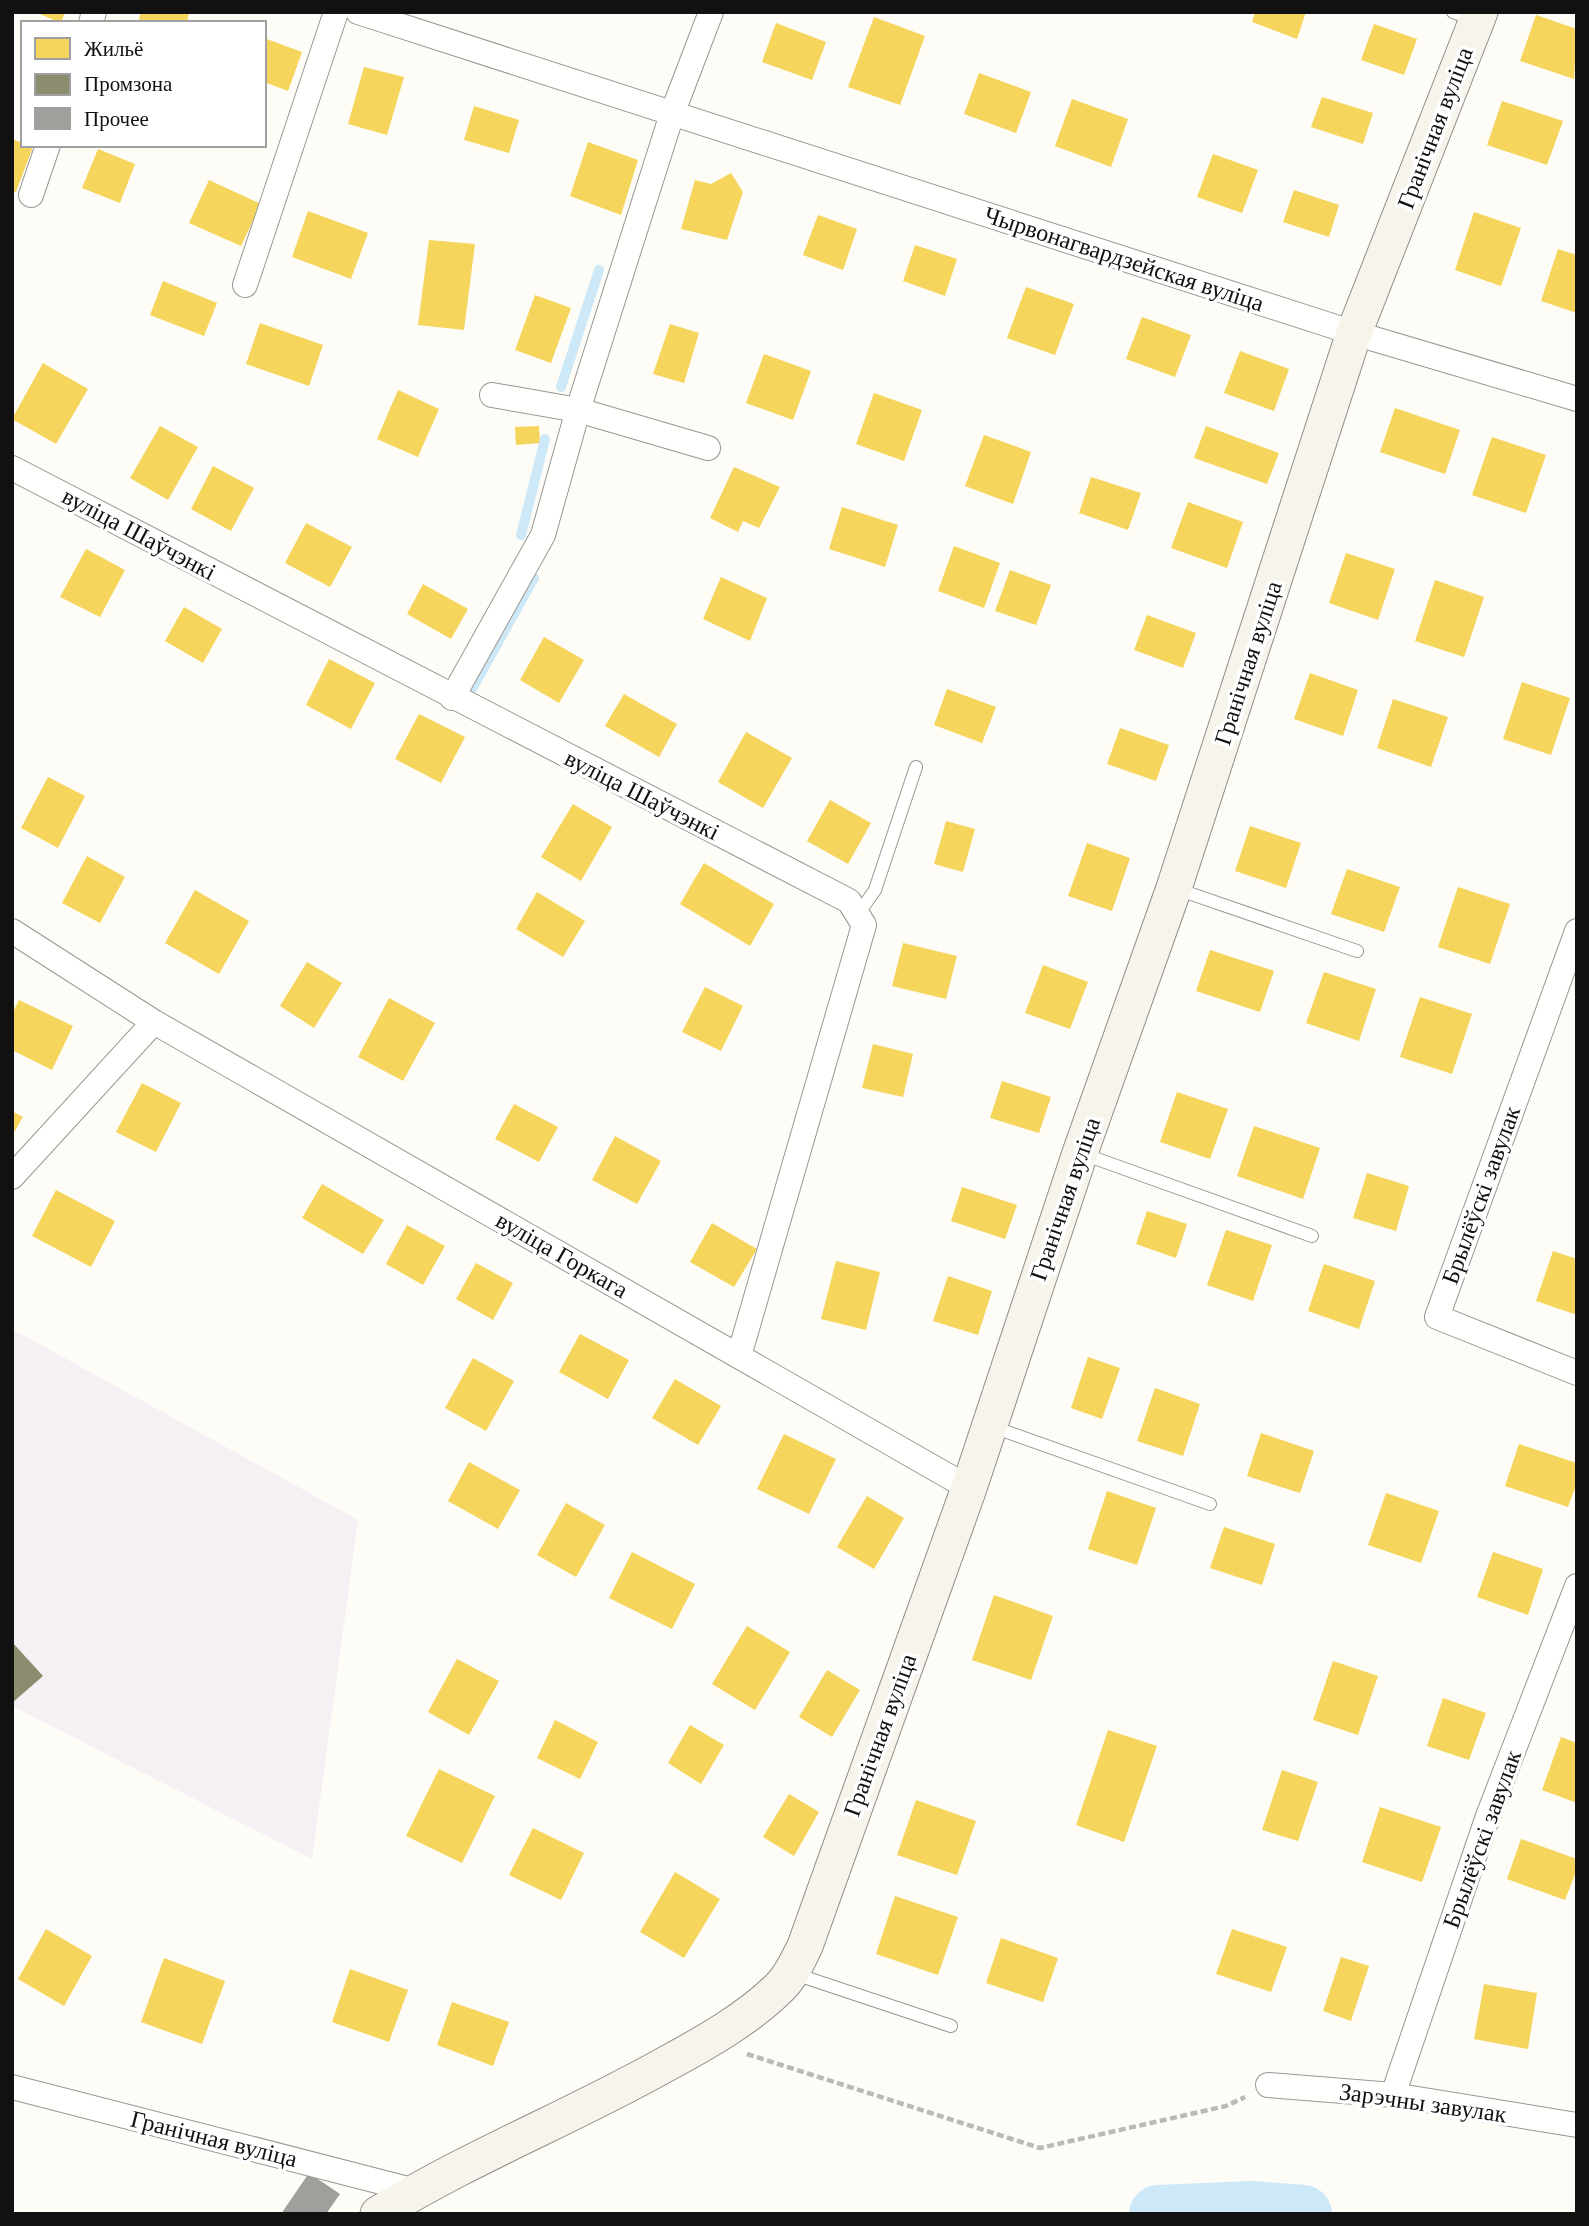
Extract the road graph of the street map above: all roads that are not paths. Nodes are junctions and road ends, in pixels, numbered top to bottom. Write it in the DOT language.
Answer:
graph roads {
  1 [pos="336,12"];
  2 [pos="358,12"];
  3 [pos="711,12"];
  4 [pos="1470,15"];
  5 [pos="672,114"];
  6 [pos="47,147"];
  7 [pos="31,195"];
  8 [pos="245,285"];
  9 [pos="1354,333"];
  10 [pos="492,395"];
  11 [pos="1577,399"];
  12 [pos="578,410"];
  13 [pos="708,448"];
  14 [pos="12,468"];
  15 [pos="452,698"];
  16 [pos="916,767"];
  17 [pos="1174,888"];
  18 [pos="858,915"];
  19 [pos="12,931"];
  20 [pos="1577,931"];
  21 [pos="1357,951"];
  22 [pos="154,1022"];
  23 [pos="1080,1153"];
  24 [pos="12,1177"];
  25 [pos="1312,1236"];
  26 [pos="739,1356"];
  27 [pos="1577,1373"];
  28 [pos="989,1426"];
  29 [pos="969,1488"];
  30 [pos="1210,1504"];
  31 [pos="1577,1586"];
  32 [pos="791,1973"];
  33 [pos="951,2026"];
  34 [pos="1268,2085"];
  35 [pos="12,2087"];
  36 [pos="1393,2095"];
  37 [pos="1577,2125"];
  38 [pos="416,2191"];
  39 [pos="378,2214"];
  1 -- 8 [label="street"];
  2 -- 5 [label="street, Чырвонагвардзейская вуліца"];
  3 -- 5 [label="street"];
  4 -- 9 [label="main road, Гранічная вуліца"];
  5 -- 9 [label="street, Чырвонагвардзейская вуліца"];
  5 -- 12 [label="street"];
  6 -- 7 [label="street"];
  9 -- 11 [label="street, Чырвонагвардзейская вуліца"];
  9 -- 17 [label="main road, Гранічная вуліца"];
  10 -- 12 [label="street"];
  12 -- 13 [label="street"];
  12 -- 15 [label="street"];
  14 -- 15 [label="street, вуліца Шаўчэнкі"];
  15 -- 18 [label="street, вуліца Шаўчэнкі"];
  16 -- 18 [label="lane"];
  17 -- 21 [label="lane"];
  17 -- 23 [label="main road, Гранічная вуліца"];
  18 -- 26 [label="street"];
  19 -- 22 [label="street, вуліца Горкага"];
  20 -- 27 [label="street, Брылёўскі завулак"];
  22 -- 24 [label="street"];
  22 -- 26 [label="street, вуліца Горкага"];
  23 -- 25 [label="lane"];
  23 -- 28 [label="main road, Гранічная вуліца"];
  26 -- 29 [label="street, вуліца Горкага"];
  28 -- 29 [label="main road, Гранічная вуліца"];
  28 -- 30 [label="lane"];
  29 -- 32 [label="main road, Гранічная вуліца"];
  31 -- 36 [label="street, Брылёўскі завулак"];
  32 -- 33 [label="lane"];
  32 -- 38 [label="main road, Гранічная вуліца"];
  34 -- 36 [label="street, Зарэчны завулак"];
  35 -- 38 [label="street, Гранічная вуліца"];
  36 -- 37 [label="street, Зарэчны завулак"];
  38 -- 39 [label="main road, Гранічная вуліца"];
}
